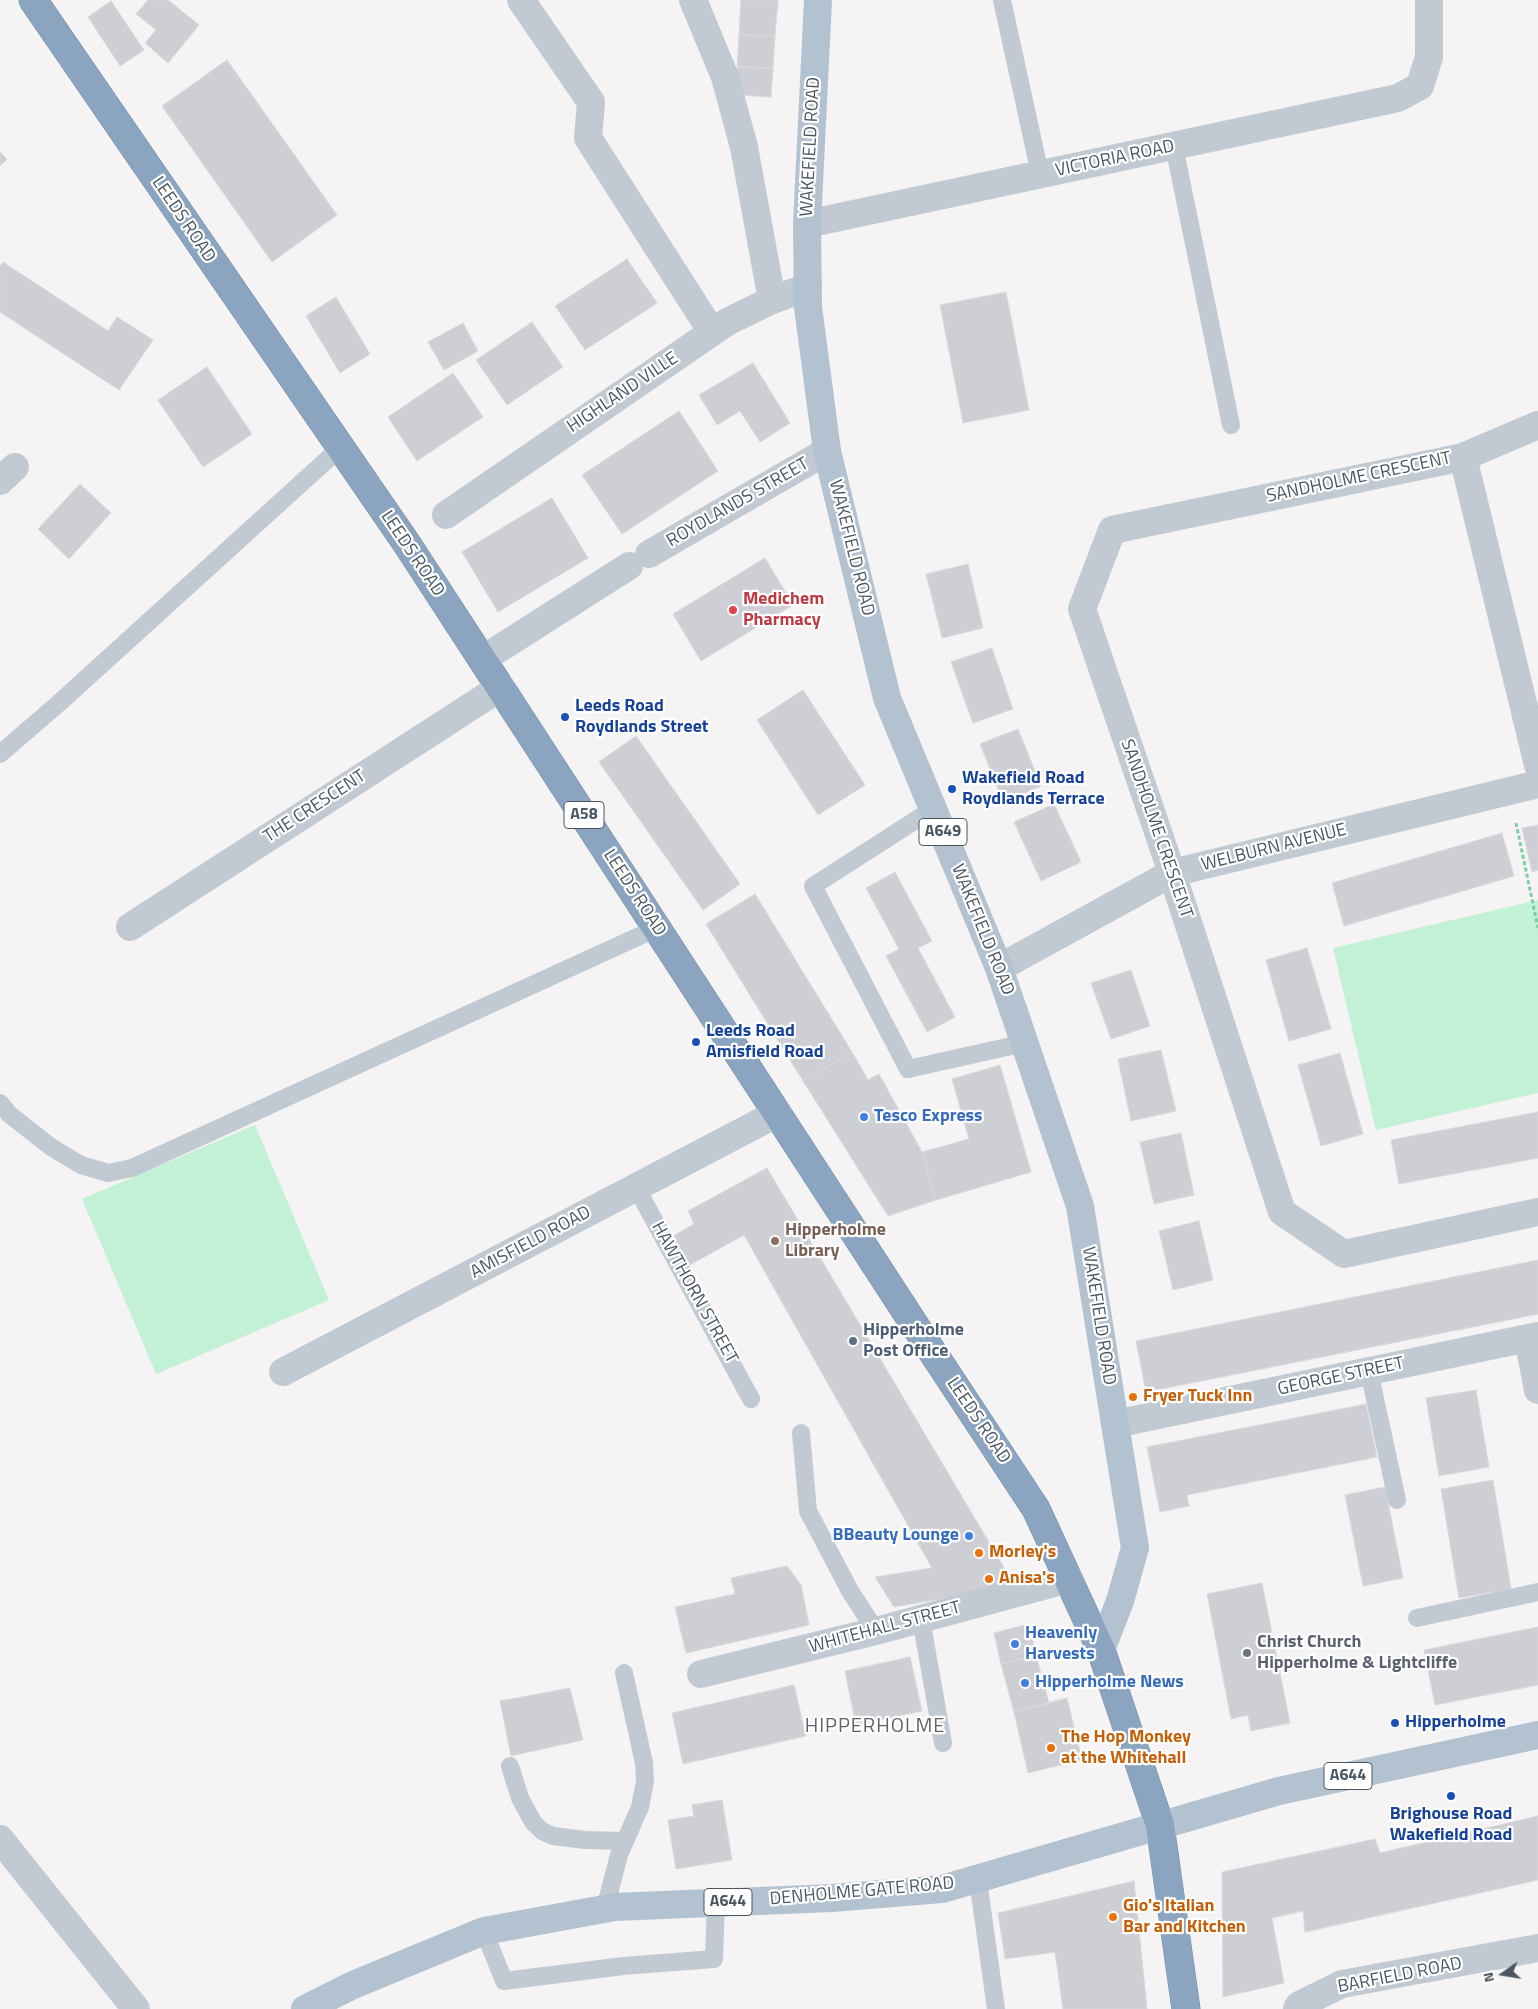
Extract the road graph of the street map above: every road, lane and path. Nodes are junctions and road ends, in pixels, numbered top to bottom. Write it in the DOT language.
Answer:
graph roads {
  1 [pos="33,0"];
  2 [pos="522,0"];
  3 [pos="693,0"];
  4 [pos="818,0"];
  5 [pos="1002,0"];
  6 [pos="1429,0"];
  7 [pos="1174,146"];
  8 [pos="1040,174"];
  9 [pos="807,224"];
  10 [pos="808,287"];
  11 [pos="772,300"];
  12 [pos="712,332"];
  13 [pos="1230,425"];
  14 [pos="1538,425"];
  15 [pos="340,448"];
  16 [pos="827,451"];
  17 [pos="1463,457"];
  18 [pos="446,514"];
  19 [pos="483,659"];
  20 [pos="501,687"];
  21 [pos="0,754"];
  22 [pos="1538,765"];
  23 [pos="1538,784"];
  24 [pos="1509,791"];
  25 [pos="933,809"];
  26 [pos="1172,873"];
  27 [pos="130,927"];
  28 [pos="657,928"];
  29 [pos="1538,928"];
  30 [pos="1000,968"];
  31 [pos="1025,1043"];
  32 [pos="0,1103"];
  33 [pos="778,1113"];
  34 [pos="636,1187"];
  35 [pos="1538,1212"];
  36 [pos="1533,1337"];
  37 [pos="1369,1371"];
  38 [pos="284,1372"];
  39 [pos="1538,1390"];
  40 [pos="751,1399"];
  41 [pos="1115,1424"];
  42 [pos="801,1432"];
  43 [pos="1396,1500"];
  44 [pos="1068,1579"];
  45 [pos="1538,1592"];
  46 [pos="1417,1618"];
  47 [pos="921,1619"];
  48 [pos="876,1631"];
  49 [pos="1101,1650"];
  50 [pos="624,1673"];
  51 [pos="701,1674"];
  52 [pos="1538,1735"];
  53 [pos="943,1743"];
  54 [pos="510,1766"];
  55 [pos="1160,1826"];
  56 [pos="0,1839"];
  57 [pos="625,1841"];
  58 [pos="978,1880"];
  59 [pos="716,1903"];
  60 [pos="605,1909"];
  61 [pos="484,1931"];
  62 [pos="1538,1948"];
  63 [pos="136,2009"];
  64 [pos="304,2009"];
  65 [pos="996,2009"];
  66 [pos="1186,2009"];
  67 [pos="1297,2009"];
  1 -- 15 [label="highway, LEEDS ROAD / A58"];
  2 -- 12 [label="street"];
  3 -- 11 [label="street"];
  4 -- 9 [label="main road, WAKEFIELD ROAD / A649"];
  5 -- 8 [label="lane"];
  6 -- 7 [label="street, VICTORIA ROAD"];
  7 -- 8 [label="street, VICTORIA ROAD"];
  7 -- 13 [label="lane"];
  8 -- 9 [label="street, VICTORIA ROAD"];
  9 -- 10 [label="main road, WAKEFIELD ROAD / A649"];
  10 -- 11 [label="street, HIGHLAND VILLE"];
  10 -- 16 [label="main road, WAKEFIELD ROAD / A649"];
  11 -- 12 [label="street, HIGHLAND VILLE"];
  12 -- 18 [label="street, HIGHLAND VILLE"];
  14 -- 17 [label="street, SANDHOLME CRESCENT"];
  15 -- 19 [label="highway, LEEDS ROAD / A58"];
  15 -- 21 [label="lane"];
  16 -- 19 [label="street, ROYDLANDS STREET"];
  16 -- 25 [label="main road, WAKEFIELD ROAD / A649"];
  17 -- 22 [label="street, SANDHOLME CRESCENT"];
  17 -- 26 [label="street, SANDHOLME CRESCENT"];
  19 -- 20 [label="highway, LEEDS ROAD / A58"];
  20 -- 27 [label="street, THE CRESCENT"];
  20 -- 28 [label="highway, LEEDS ROAD / A58"];
  23 -- 24 [label="street, WELBURN AVENUE"];
  24 -- 26 [label="street, WELBURN AVENUE"];
  24 -- 29 [label="path"];
  25 -- 30 [label="main road, WAKEFIELD ROAD / A649"];
  25 -- 31 [label="lane"];
  26 -- 30 [label="street, WELBURN AVENUE"];
  26 -- 35 [label="street, SANDHOLME CRESCENT"];
  28 -- 32 [label="lane"];
  28 -- 33 [label="highway, LEEDS ROAD / A58"];
  30 -- 31 [label="main road, WAKEFIELD ROAD / A649"];
  31 -- 41 [label="main road, WAKEFIELD ROAD / A649"];
  33 -- 34 [label="street, AMISFIELD ROAD"];
  33 -- 44 [label="highway, LEEDS ROAD / A58"];
  34 -- 38 [label="street, AMISFIELD ROAD"];
  34 -- 40 [label="lane, HAWTHORN STREET"];
  36 -- 37 [label="street, GEORGE STREET"];
  36 -- 39 [label="street"];
  37 -- 41 [label="street, GEORGE STREET"];
  37 -- 43 [label="lane"];
  41 -- 49 [label="main road, WAKEFIELD ROAD / A649"];
  42 -- 48 [label="lane"];
  44 -- 47 [label="street, WHITEHALL STREET"];
  44 -- 49 [label="highway, LEEDS ROAD / A58"];
  45 -- 46 [label="lane"];
  47 -- 48 [label="street, WHITEHALL STREET"];
  47 -- 53 [label="lane"];
  48 -- 51 [label="street, WHITEHALL STREET"];
  49 -- 55 [label="highway, LEEDS ROAD / A58"];
  50 -- 57 [label="lane"];
  52 -- 55 [label="main road, A644"];
  54 -- 57 [label="lane"];
  55 -- 58 [label="main road, DENHOLME GATE ROAD / A644"];
  55 -- 66 [label="highway, A58"];
  56 -- 63 [label="street"];
  57 -- 60 [label="lane"];
  58 -- 59 [label="main road, DENHOLME GATE ROAD / A644"];
  58 -- 65 [label="lane"];
  59 -- 60 [label="main road, DENHOLME GATE ROAD / A644"];
  59 -- 61 [label="lane"];
  60 -- 61 [label="main road, DENHOLME GATE ROAD / A644"];
  61 -- 64 [label="main road, DENHOLME GATE ROAD / A644"];
  62 -- 67 [label="street, BARFIELD ROAD"];
}
